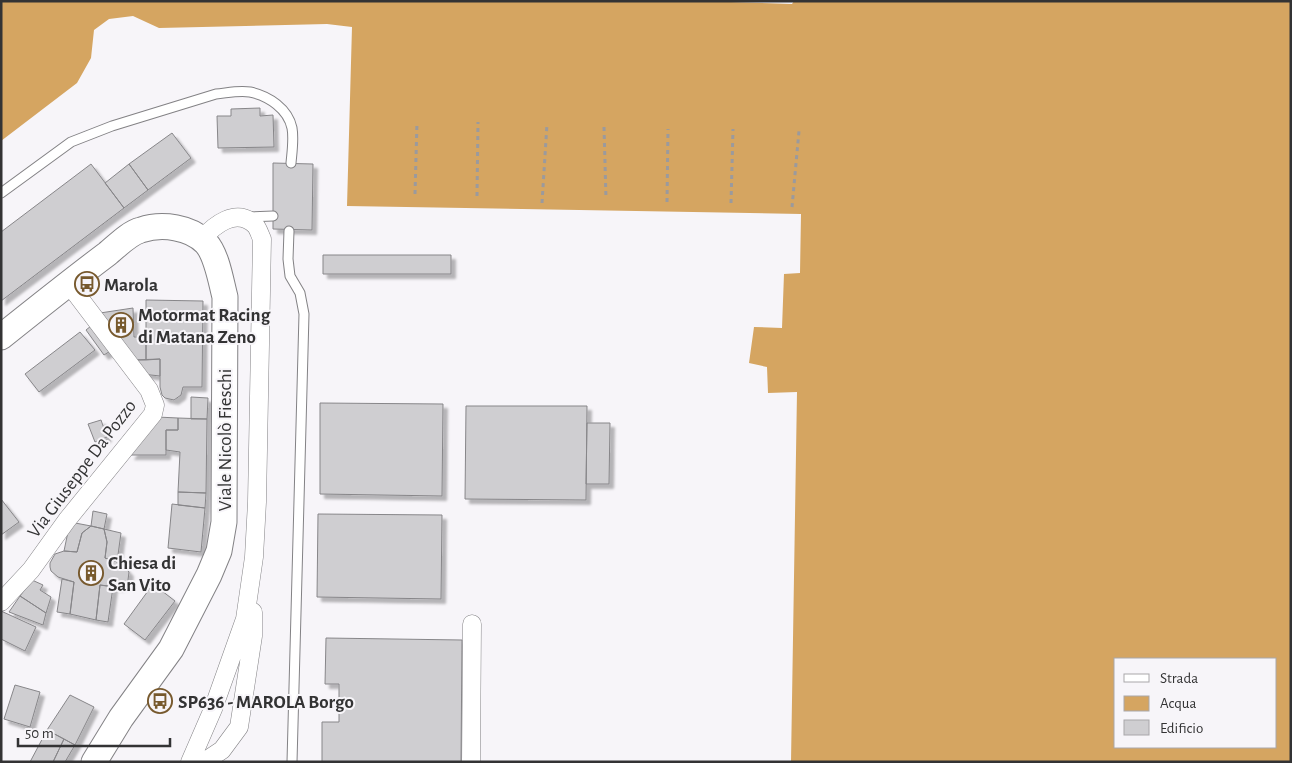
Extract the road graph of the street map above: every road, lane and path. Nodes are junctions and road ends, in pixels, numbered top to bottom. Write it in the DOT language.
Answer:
graph roads {
  1 [pos="417,122"];
  2 [pos="478,122"];
  3 [pos="547,124"];
  4 [pos="604,127"];
  5 [pos="668,129"];
  6 [pos="733,129"];
  7 [pos="799,131"];
  8 [pos="291,163"];
  9 [pos="1,193"];
  10 [pos="415,194"];
  11 [pos="477,196"];
  12 [pos="606,199"];
  13 [pos="667,202"];
  14 [pos="542,203"];
  15 [pos="731,203"];
  16 [pos="792,207"];
  17 [pos="273,216"];
  18 [pos="242,217"];
  19 [pos="289,231"];
  20 [pos="201,240"];
  21 [pos="68,283"];
  22 [pos="1,337"];
  23 [pos="254,557"];
  24 [pos="1,602"];
  25 [pos="472,624"];
  26 [pos="94,762"];
  27 [pos="190,762"];
  28 [pos="204,762"];
  29 [pos="292,762"];
  30 [pos="471,762"];
  1 -- 10 [label="path"];
  2 -- 11 [label="path"];
  3 -- 14 [label="path"];
  4 -- 12 [label="path"];
  5 -- 13 [label="path"];
  6 -- 15 [label="path"];
  7 -- 16 [label="path"];
  8 -- 9 [label="lane"];
  17 -- 18 [label="lane"];
  18 -- 20 [label="street"];
  18 -- 23 [label="street"];
  19 -- 29 [label="lane"];
  20 -- 21 [label="main road, Viale Nicolò Fieschi"];
  20 -- 26 [label="main road, Viale Nicolò Fieschi"];
  21 -- 22 [label="main road, Viale Nicolò Fieschi"];
  21 -- 24 [label="street, Via Giuseppe Da Pozzo"];
  23 -- 27 [label="street"];
  23 -- 28 [label="street"];
  25 -- 30 [label="street"];
}
